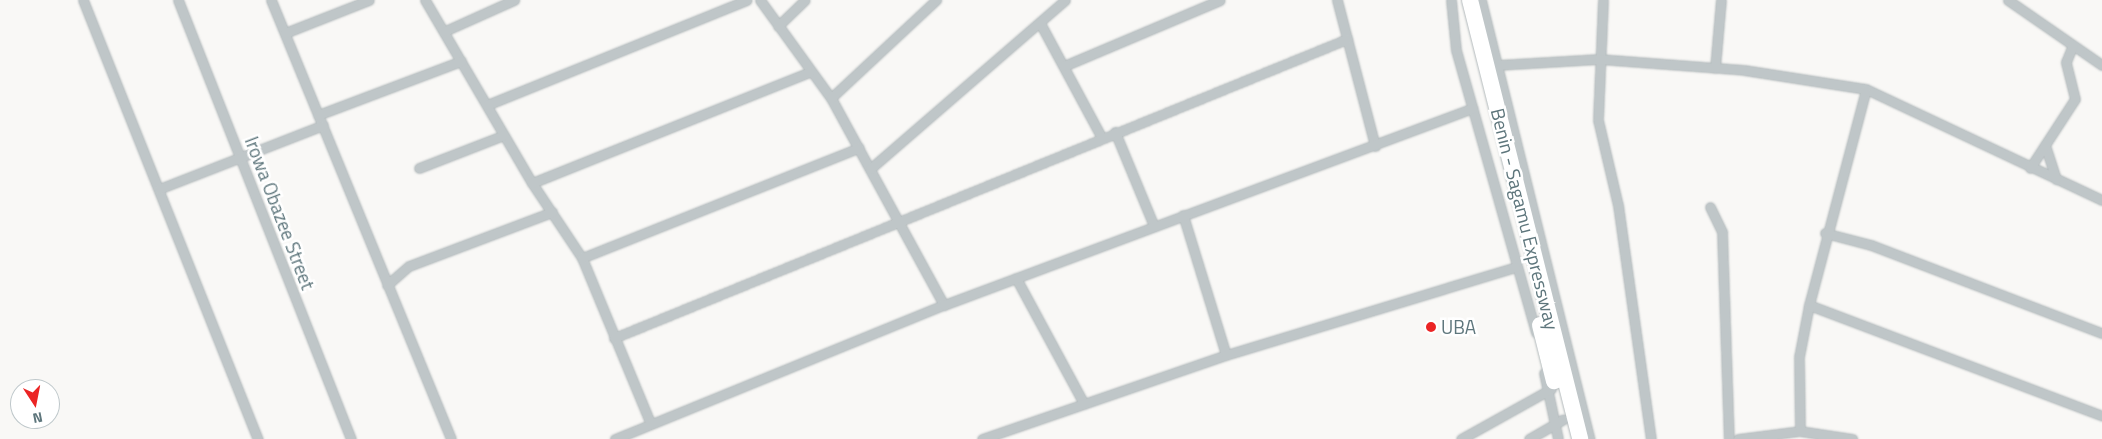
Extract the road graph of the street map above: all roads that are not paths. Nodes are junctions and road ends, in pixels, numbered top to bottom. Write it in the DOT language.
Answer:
graph roads {
  1 [pos="82,0"];
  2 [pos="178,0"];
  3 [pos="271,0"];
  4 [pos="368,0"];
  5 [pos="425,0"];
  6 [pos="514,0"];
  7 [pos="747,0"];
  8 [pos="760,0"];
  9 [pos="805,0"];
  10 [pos="936,0"];
  11 [pos="1065,0"];
  12 [pos="1220,0"];
  13 [pos="1337,0"];
  14 [pos="1451,0"];
  15 [pos="1460,0"];
  16 [pos="1470,0"];
  17 [pos="1481,0"];
  18 [pos="1603,0"];
  19 [pos="1721,0"];
  20 [pos="2008,0"];
  21 [pos="1040,23"];
  22 [pos="778,26"];
  23 [pos="445,31"];
  24 [pos="285,33"];
  25 [pos="1347,39"];
  26 [pos="2073,45"];
  27 [pos="1599,59"];
  28 [pos="461,61"];
  29 [pos="2102,65"];
  30 [pos="1064,66"];
  31 [pos="1497,66"];
  32 [pos="1715,68"];
  33 [pos="809,72"];
  34 [pos="1866,89"];
  35 [pos="831,98"];
  36 [pos="487,105"];
  37 [pos="1473,108"];
  38 [pos="318,115"];
  39 [pos="323,125"];
  40 [pos="1115,132"];
  41 [pos="504,135"];
  42 [pos="1102,138"];
  43 [pos="2045,145"];
  44 [pos="1375,146"];
  45 [pos="859,148"];
  46 [pos="240,156"];
  47 [pos="419,168"];
  48 [pos="2030,168"];
  49 [pos="870,169"];
  50 [pos="2056,180"];
  51 [pos="532,183"];
  52 [pos="159,189"];
  53 [pos="2102,200"];
  54 [pos="1710,207"];
  55 [pos="552,212"];
  56 [pos="1183,215"];
  57 [pos="898,225"];
  58 [pos="1154,226"];
  59 [pos="1825,233"];
  60 [pos="582,258"];
  61 [pos="1515,267"];
  62 [pos="1016,278"];
  63 [pos="388,279"];
  64 [pos="944,305"];
  65 [pos="1809,305"];
  66 [pos="2102,333"];
  67 [pos="614,338"];
  68 [pos="1226,355"];
  69 [pos="1551,389"];
  70 [pos="1084,404"];
  71 [pos="2102,416"];
  72 [pos="650,422"];
  73 [pos="1559,422"];
  74 [pos="1800,431"];
  75 [pos="1473,436"];
  76 [pos="258,439"];
  77 [pos="350,439"];
  78 [pos="451,439"];
  79 [pos="615,439"];
  80 [pos="982,439"];
  81 [pos="1461,439"];
  82 [pos="1529,439"];
  83 [pos="1558,439"];
  84 [pos="1569,439"];
  85 [pos="1580,439"];
  86 [pos="1590,439"];
  87 [pos="1651,439"];
  88 [pos="1729,439"];
  89 [pos="1738,439"];
  90 [pos="1852,439"];
  1 -- 52 [label="street"];
  2 -- 46 [label="street, Irowa Obazee Street"];
  3 -- 24 [label="street"];
  4 -- 24 [label="street"];
  5 -- 23 [label="street"];
  6 -- 23 [label="street"];
  7 -- 36 [label="street"];
  8 -- 22 [label="street"];
  9 -- 22 [label="street"];
  10 -- 35 [label="street"];
  11 -- 21 [label="street"];
  12 -- 30 [label="street"];
  13 -- 25 [label="street"];
  14 -- 37 [label="street"];
  15 -- 69 [label="highway"];
  16 -- 85 [label="highway, Benin - Sagamu Expressway"];
  17 -- 31 [label="street"];
  18 -- 27 [label="street"];
  19 -- 32 [label="street"];
  20 -- 26 [label="street"];
  21 -- 30 [label="street"];
  21 -- 49 [label="street"];
  22 -- 33 [label="street"];
  23 -- 28 [label="street"];
  24 -- 38 [label="street"];
  25 -- 40 [label="street"];
  25 -- 44 [label="street"];
  26 -- 29 [label="street"];
  26 -- 43 [label="street"];
  27 -- 31 [label="street"];
  27 -- 32 [label="street"];
  27 -- 87 [label="street"];
  28 -- 36 [label="street"];
  28 -- 38 [label="street"];
  30 -- 42 [label="street"];
  31 -- 86 [label="street"];
  32 -- 34 [label="street"];
  33 -- 35 [label="street"];
  33 -- 51 [label="street"];
  34 -- 48 [label="street"];
  34 -- 59 [label="street"];
  35 -- 45 [label="street"];
  36 -- 41 [label="street"];
  37 -- 44 [label="street"];
  37 -- 61 [label="street"];
  38 -- 39 [label="street"];
  39 -- 46 [label="street"];
  39 -- 63 [label="street"];
  40 -- 42 [label="street"];
  40 -- 58 [label="street"];
  41 -- 47 [label="street"];
  41 -- 51 [label="street"];
  42 -- 57 [label="street"];
  43 -- 48 [label="street"];
  43 -- 50 [label="street"];
  44 -- 56 [label="street"];
  45 -- 49 [label="street"];
  45 -- 60 [label="street"];
  46 -- 52 [label="street"];
  46 -- 77 [label="street, Irowa Obazee Street"];
  48 -- 50 [label="street"];
  49 -- 57 [label="street"];
  50 -- 53 [label="street"];
  51 -- 55 [label="street"];
  52 -- 76 [label="street"];
  54 -- 88 [label="street"];
  55 -- 60 [label="street"];
  55 -- 63 [label="street"];
  56 -- 58 [label="street"];
  56 -- 68 [label="street"];
  57 -- 64 [label="street"];
  57 -- 67 [label="street"];
  58 -- 62 [label="street"];
  59 -- 65 [label="street"];
  59 -- 66 [label="street"];
  60 -- 67 [label="street"];
  61 -- 68 [label="street"];
  61 -- 69 [label="street"];
  62 -- 64 [label="street"];
  62 -- 70 [label="street"];
  63 -- 78 [label="street"];
  64 -- 72 [label="street"];
  65 -- 71 [label="street"];
  65 -- 74 [label="street"];
  67 -- 72 [label="street"];
  68 -- 70 [label="street"];
  69 -- 73 [label="highway"];
  69 -- 75 [label="street"];
  70 -- 80 [label="street"];
  72 -- 79 [label="street"];
  73 -- 82 [label="street"];
  73 -- 83 [label="street"];
  73 -- 84 [label="highway"];
  74 -- 89 [label="street"];
  74 -- 90 [label="street"];
  75 -- 81 [label="street"];
}
